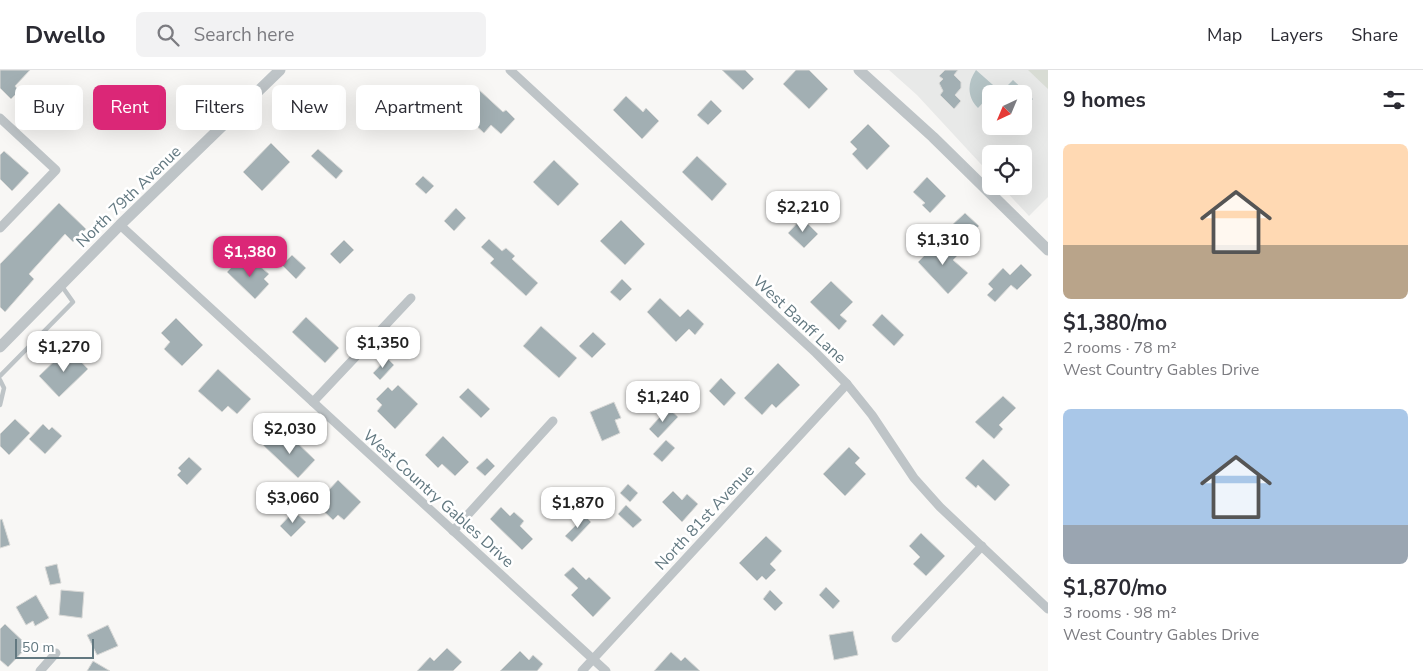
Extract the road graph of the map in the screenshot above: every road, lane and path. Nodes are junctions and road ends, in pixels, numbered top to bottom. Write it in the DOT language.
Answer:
graph roads {
  1 [pos="280,70"];
  2 [pos="510,70"];
  3 [pos="858,70"];
  4 [pos="0,118"];
  5 [pos="120,224"];
  6 [pos="0,228"];
  7 [pos="1048,250"];
  8 [pos="60,284"];
  9 [pos="411,298"];
  10 [pos="0,347"];
  11 [pos="0,376"];
  12 [pos="0,380"];
  13 [pos="847,384"];
  14 [pos="313,402"];
  15 [pos="0,405"];
  16 [pos="553,421"];
  17 [pos="453,530"];
  18 [pos="982,546"];
  19 [pos="1048,609"];
  20 [pos="896,638"];
  21 [pos="56,653"];
  22 [pos="593,659"];
  23 [pos="40,671"];
  24 [pos="582,671"];
  25 [pos="606,671"];
  1 -- 5 [label="street, North 79th Avenue"];
  2 -- 13 [label="street, West Banff Lane"];
  3 -- 7 [label="street"];
  4 -- 6 [label="street"];
  5 -- 8 [label="street, North 79th Avenue"];
  5 -- 14 [label="street, West Country Gables Drive"];
  8 -- 10 [label="street, North 79th Avenue"];
  8 -- 11 [label="lane"];
  9 -- 14 [label="street"];
  12 -- 15 [label="lane"];
  13 -- 18 [label="street, West Banff Lane"];
  13 -- 22 [label="street, North 81st Avenue"];
  14 -- 17 [label="street, West Country Gables Drive"];
  16 -- 17 [label="street"];
  17 -- 22 [label="street, West Country Gables Drive"];
  18 -- 19 [label="street, West Banff Lane"];
  18 -- 20 [label="street"];
  21 -- 23 [label="street"];
  22 -- 24 [label="street, North 81st Avenue"];
  22 -- 25 [label="street, West Country Gables Drive"];
}
